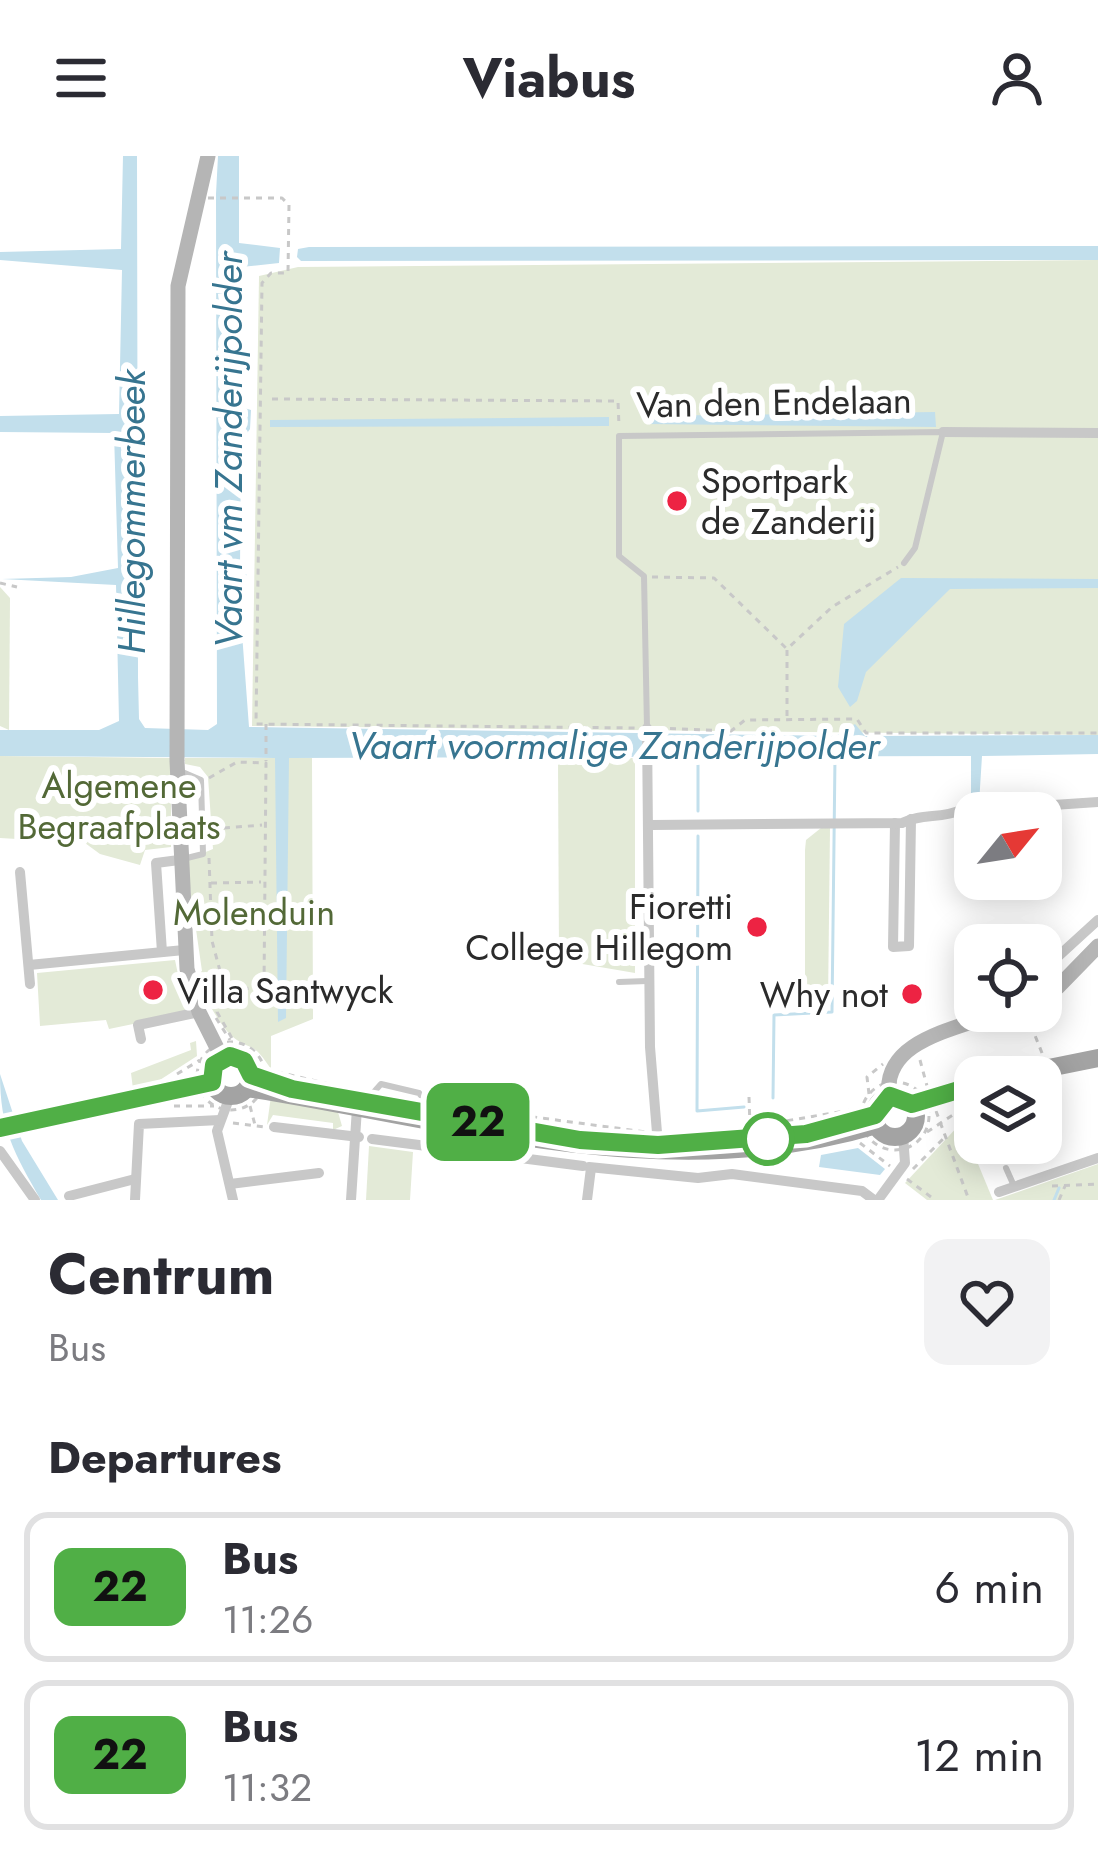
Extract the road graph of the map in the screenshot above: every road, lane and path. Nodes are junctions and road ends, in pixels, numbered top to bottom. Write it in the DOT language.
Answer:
graph roads {
  1 [pos="208,156"];
  2 [pos="212,199"];
  3 [pos="272,399"];
  4 [pos="944,432"];
  5 [pos="1098,433"];
  6 [pos="620,436"];
  7 [pos="904,563"];
  8 [pos="644,577"];
  9 [pos="0,584"];
  10 [pos="17,587"];
  11 [pos="787,649"];
  12 [pos="787,718"];
  13 [pos="266,725"];
  14 [pos="647,728"];
  15 [pos="1098,734"];
  16 [pos="266,762"];
  17 [pos="177,765"];
  18 [pos="207,779"];
  19 [pos="1098,802"];
  20 [pos="1062,804"];
  21 [pos="209,812"];
  22 [pos="954,814"];
  23 [pos="911,819"];
  24 [pos="264,824"];
  25 [pos="895,824"];
  26 [pos="650,825"];
  27 [pos="210,829"];
  28 [pos="206,855"];
  29 [pos="179,860"];
  30 [pos="20,872"];
  31 [pos="263,882"];
  32 [pos="211,883"];
  33 [pos="1098,920"];
  34 [pos="1098,946"];
  35 [pos="184,950"];
  36 [pos="162,952"];
  37 [pos="1062,953"];
  38 [pos="29,965"];
  39 [pos="650,981"];
  40 [pos="223,982"];
  41 [pos="619,982"];
  42 [pos="1062,983"];
  43 [pos="30,984"];
  44 [pos="199,1012"];
  45 [pos="954,1030"];
  46 [pos="1035,1032"];
  47 [pos="141,1040"];
  48 [pos="224,1048"];
  49 [pos="917,1052"];
  50 [pos="1043,1054"];
  51 [pos="1098,1058"];
  52 [pos="201,1059"];
  53 [pos="910,1065"];
  54 [pos="1062,1065"];
  55 [pos="908,1072"];
  56 [pos="212,1082"];
  57 [pos="249,1087"];
  58 [pos="954,1095"];
  59 [pos="890,1096"];
  60 [pos="749,1097"];
  61 [pos="364,1101"];
  62 [pos="954,1103"];
  63 [pos="431,1108"];
  64 [pos="915,1109"];
  65 [pos="871,1116"];
  66 [pos="220,1120"];
  67 [pos="9,1125"];
  68 [pos="255,1127"];
  69 [pos="274,1127"];
  70 [pos="749,1127"];
  71 [pos="362,1138"];
  72 [pos="658,1139"];
  73 [pos="904,1142"];
  74 [pos="846,1145"];
  75 [pos="0,1151"];
  76 [pos="1098,1158"];
  77 [pos="581,1162"];
  78 [pos="1006,1168"];
  79 [pos="900,1172"];
  80 [pos="319,1173"];
  81 [pos="135,1179"];
  82 [pos="230,1184"];
  83 [pos="1066,1184"];
  84 [pos="1098,1184"];
  85 [pos="1014,1186"];
  86 [pos="1048,1186"];
  87 [pos="999,1192"];
  88 [pos="69,1196"];
  89 [pos="35,1200"];
  90 [pos="135,1200"];
  91 [pos="233,1200"];
  92 [pos="351,1200"];
  93 [pos="587,1200"];
  94 [pos="876,1200"];
  95 [pos="935,1200"];
  96 [pos="968,1200"];
  97 [pos="1059,1200"];
  1 -- 17 [label="main road"];
  2 -- 13 [label="path"];
  3 -- 6 [label="path"];
  4 -- 5 [label="street"];
  4 -- 6 [label="lane, Van den Endelaan"];
  4 -- 7 [label="lane"];
  6 -- 8 [label="lane, Van den Endelaan"];
  7 -- 11 [label="path"];
  8 -- 11 [label="path"];
  8 -- 14 [label="lane, Van den Endelaan"];
  9 -- 10 [label="path"];
  11 -- 12 [label="path"];
  12 -- 14 [label="path"];
  12 -- 15 [label="path"];
  13 -- 14 [label="path"];
  13 -- 16 [label="path"];
  14 -- 26 [label="street, Van den Endelaan"];
  16 -- 18 [label="path"];
  16 -- 24 [label="path"];
  17 -- 28 [label="lane"];
  17 -- 29 [label="main road"];
  19 -- 20 [label="street"];
  21 -- 27 [label="path"];
  22 -- 23 [label="street"];
  23 -- 25 [label="street"];
  23 -- 25 [label="street"];
  24 -- 27 [label="path"];
  24 -- 31 [label="path"];
  25 -- 26 [label="street"];
  26 -- 39 [label="street, Van den Endelaan"];
  27 -- 28 [label="path"];
  28 -- 29 [label="lane"];
  28 -- 32 [label="path"];
  29 -- 35 [label="main road"];
  29 -- 36 [label="street"];
  30 -- 38 [label="street"];
  31 -- 32 [label="path"];
  31 -- 40 [label="path"];
  32 -- 40 [label="path"];
  33 -- 37 [label="street"];
  34 -- 42 [label="main road"];
  35 -- 36 [label="street"];
  35 -- 44 [label="main road"];
  36 -- 38 [label="street"];
  38 -- 43 [label="street"];
  39 -- 41 [label="lane"];
  39 -- 72 [label="street, Van den Endelaan"];
  40 -- 48 [label="path"];
  44 -- 47 [label="street"];
  44 -- 48 [label="main road"];
  45 -- 59 [label="main road"];
  46 -- 50 [label="path"];
  48 -- 52 [label="path"];
  48 -- 56 [label="main road"];
  48 -- 57 [label="main road"];
  48 -- 57 [label="path"];
  49 -- 53 [label="path"];
  51 -- 54 [label="main road"];
  55 -- 64 [label="path"];
  56 -- 57 [label="main road"];
  56 -- 67 [label="main road"];
  57 -- 61 [label="path"];
  57 -- 61 [label="main road"];
  57 -- 66 [label="street"];
  57 -- 68 [label="path"];
  58 -- 64 [label="main road"];
  59 -- 64 [label="main road"];
  59 -- 65 [label="main road"];
  60 -- 70 [label="path"];
  61 -- 63 [label="main road"];
  61 -- 71 [label="street"];
  61 -- 77 [label="main road"];
  62 -- 64 [label="path"];
  63 -- 72 [label="path"];
  63 -- 72 [label="main road"];
  64 -- 73 [label="main road"];
  64 -- 73 [label="path"];
  65 -- 70 [label="path"];
  65 -- 72 [label="main road"];
  65 -- 73 [label="main road"];
  65 -- 77 [label="main road"];
  66 -- 68 [label="path"];
  66 -- 81 [label="street"];
  66 -- 82 [label="street"];
  68 -- 69 [label="path"];
  69 -- 71 [label="street"];
  70 -- 72 [label="path"];
  71 -- 77 [label="street"];
  71 -- 92 [label="street"];
  73 -- 79 [label="street"];
  74 -- 79 [label="path"];
  75 -- 89 [label="street"];
  76 -- 85 [label="street"];
  77 -- 93 [label="street"];
  77 -- 94 [label="street"];
  78 -- 85 [label="lane"];
  79 -- 94 [label="street"];
  79 -- 95 [label="path"];
  79 -- 96 [label="path"];
  80 -- 82 [label="street"];
  81 -- 88 [label="street"];
  81 -- 90 [label="street"];
  82 -- 91 [label="street"];
  83 -- 84 [label="path"];
  83 -- 86 [label="path"];
  83 -- 97 [label="path"];
  85 -- 87 [label="street"];
}
